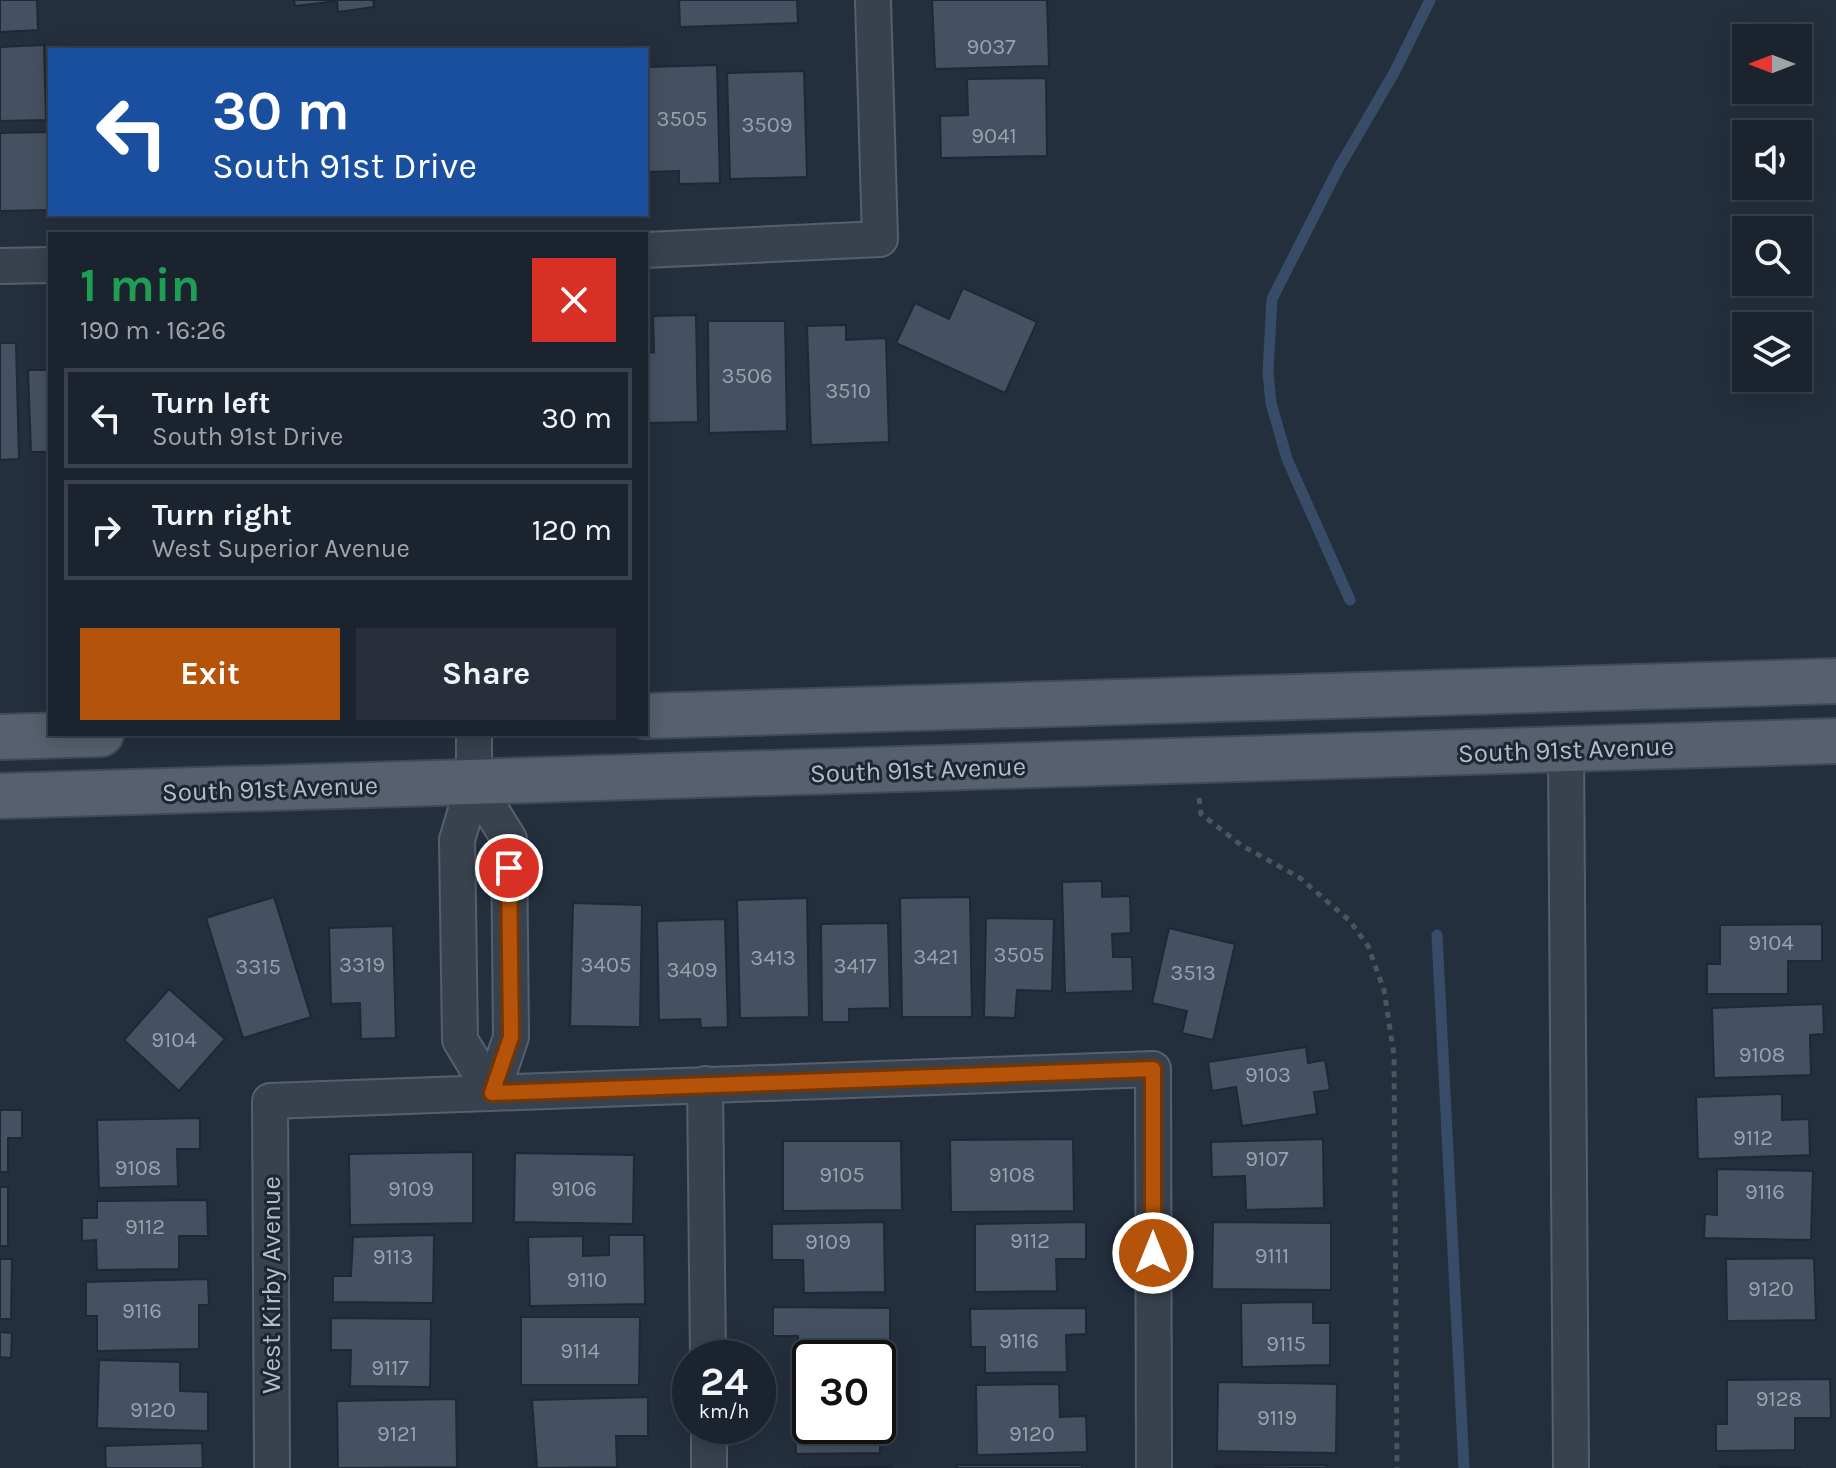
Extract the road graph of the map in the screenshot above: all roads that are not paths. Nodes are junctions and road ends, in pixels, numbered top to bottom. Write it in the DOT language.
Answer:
graph roads {
  1 [pos="873,0"];
  2 [pos="648,250"];
  3 [pos="48,265"];
  4 [pos="0,266"];
  5 [pos="1836,681"];
  6 [pos="648,716"];
  7 [pos="48,736"];
  8 [pos="474,736"];
  9 [pos="0,737"];
  10 [pos="1836,741"];
  11 [pos="1566,749"];
  12 [pos="474,783"];
  13 [pos="0,796"];
  14 [pos="705,1084"];
  15 [pos="492,1093"];
  16 [pos="708,1340"];
  17 [pos="709,1444"];
  18 [pos="272,1468"];
  19 [pos="709,1468"];
  20 [pos="1154,1468"];
  21 [pos="1571,1468"];
  1 -- 2 [label="street"];
  3 -- 4 [label="street"];
  5 -- 6 [label="main road"];
  7 -- 9 [label="main road"];
  8 -- 12 [label="street"];
  10 -- 11 [label="main road, South 91st Avenue"];
  11 -- 12 [label="main road, South 91st Avenue"];
  11 -- 21 [label="street"];
  12 -- 13 [label="main road, South 91st Avenue"];
  12 -- 15 [label="street"];
  12 -- 15 [label="street"];
  14 -- 15 [label="street"];
  14 -- 16 [label="street"];
  14 -- 20 [label="street"];
  15 -- 18 [label="street, West Kirby Avenue"];
  17 -- 19 [label="street"];
}
